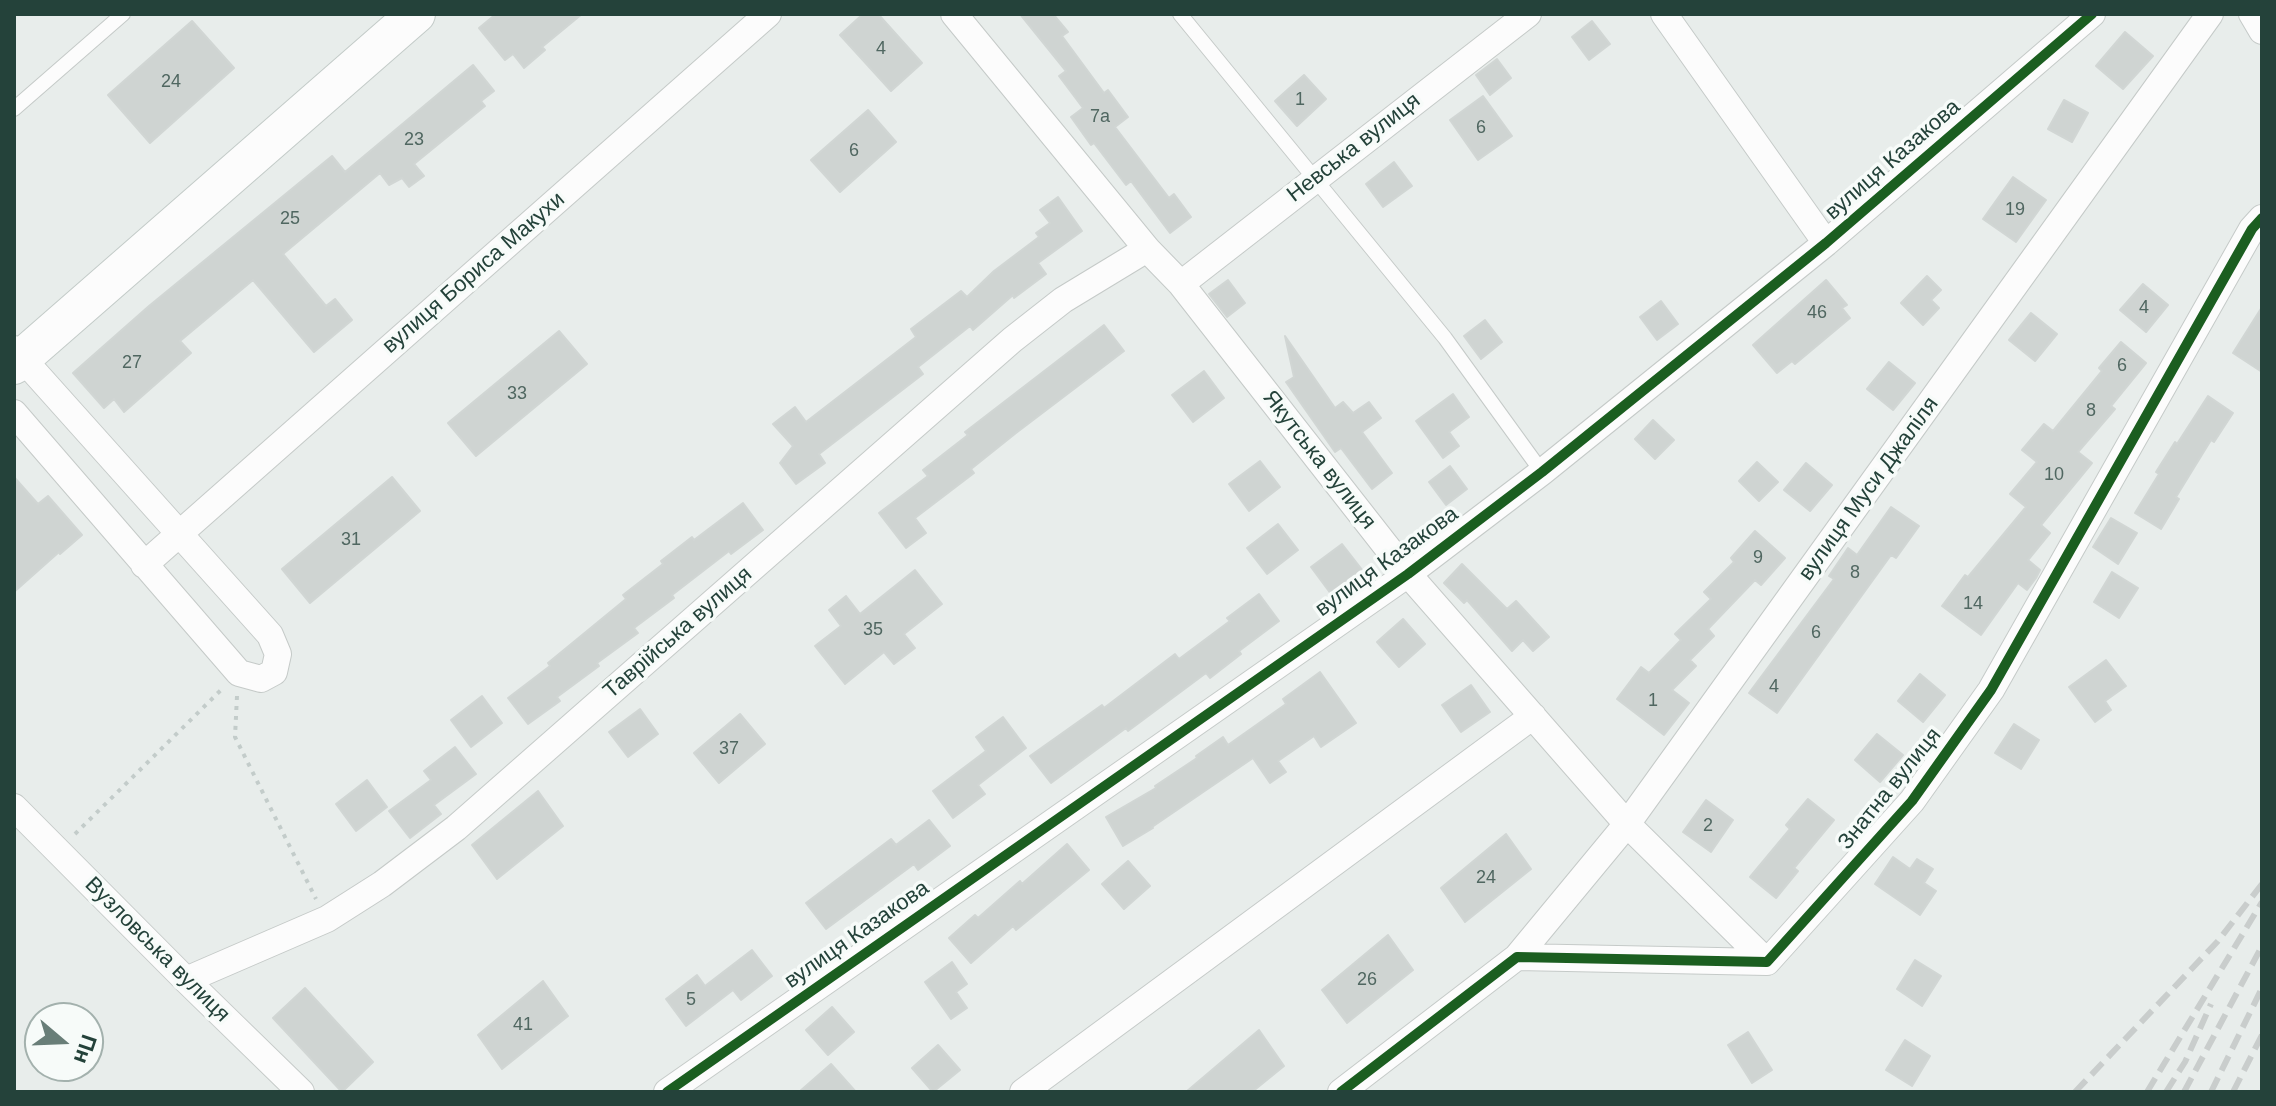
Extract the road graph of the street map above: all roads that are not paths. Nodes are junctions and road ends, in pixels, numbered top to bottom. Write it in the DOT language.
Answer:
graph roads {
  1 [pos="123,14"];
  2 [pos="416,14"];
  3 [pos="768,14"];
  4 [pos="1180,14"];
  5 [pos="1528,14"];
  6 [pos="1664,14"];
  7 [pos="2092,14"];
  8 [pos="2210,14"];
  9 [pos="2252,14"];
  10 [pos="964,17"];
  11 [pos="2262,31"];
  12 [pos="14,109"];
  13 [pos="1314,179"];
  14 [pos="2262,218"];
  15 [pos="1826,243"];
  16 [pos="1147,249"];
  17 [pos="1181,284"];
  18 [pos="17,357"];
  19 [pos="14,413"];
  20 [pos="1542,472"];
  21 [pos="180,533"];
  22 [pos="144,565"];
  23 [pos="1408,574"];
  24 [pos="1533,716"];
  25 [pos="14,807"];
  26 [pos="1627,824"];
  27 [pos="1517,957"];
  28 [pos="1767,962"];
  29 [pos="186,980"];
  30 [pos="301,1092"];
  31 [pos="667,1092"];
  32 [pos="1023,1092"];
  33 [pos="1341,1092"];
  1 -- 12 [label="lane"];
  2 -- 18 [label="main road"];
  3 -- 21 [label="street, вулиця Бориса Макухи"];
  4 -- 13 [label="lane"];
  5 -- 13 [label="street, Невська вулиця"];
  6 -- 15 [label="street"];
  7 -- 15 [label="street, вулиця Казакова"];
  8 -- 26 [label="street, вулиця Муси Джаліля"];
  9 -- 11 [label="street"];
  10 -- 16 [label="street, Якутська вулиця"];
  13 -- 17 [label="street, Невська вулиця"];
  13 -- 20 [label="lane"];
  14 -- 28 [label="street, Знатна вулиця"];
  15 -- 20 [label="street, вулиця Казакова"];
  16 -- 17 [label="street, Якутська вулиця"];
  16 -- 29 [label="street, Таврійська вулиця"];
  17 -- 23 [label="street, Якутська вулиця"];
  18 -- 21 [label="street"];
  19 -- 22 [label="street"];
  20 -- 23 [label="street, вулиця Казакова"];
  21 -- 22 [label="street, вулиця Бориса Макухи"];
  21 -- 22 [label="street"];
  23 -- 24 [label="street, Якутська вулиця"];
  23 -- 31 [label="street, вулиця Казакова"];
  24 -- 26 [label="street, Якутська вулиця"];
  24 -- 32 [label="street"];
  25 -- 29 [label="street, Вузловська вулиця"];
  26 -- 27 [label="street, вулиця Муси Джаліля"];
  26 -- 28 [label="street, Якутська вулиця"];
  27 -- 28 [label="street"];
  27 -- 33 [label="street"];
  29 -- 30 [label="street, Вузловська вулиця"];
}
